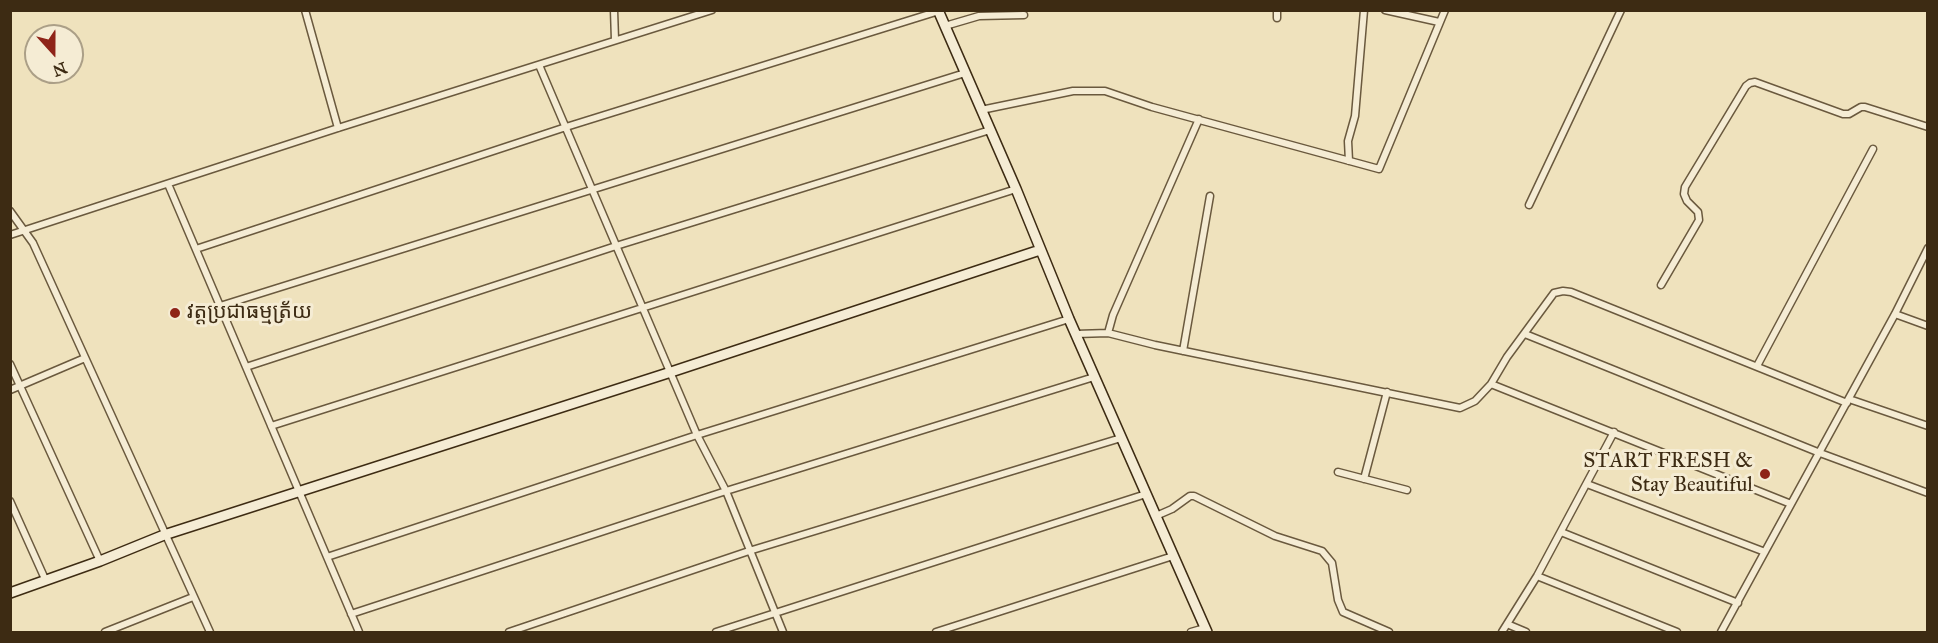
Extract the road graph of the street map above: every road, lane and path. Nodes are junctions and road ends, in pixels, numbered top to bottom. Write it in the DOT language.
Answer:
graph roads {
  1 [pos="305,10"];
  2 [pos="614,10"];
  3 [pos="712,10"];
  4 [pos="1277,10"];
  5 [pos="1364,10"];
  6 [pos="1385,10"];
  7 [pos="1445,10"];
  8 [pos="1622,10"];
  9 [pos="939,11"];
  10 [pos="1421,14"];
  11 [pos="1024,15"];
  12 [pos="1277,18"];
  13 [pos="1439,21"];
  14 [pos="945,26"];
  15 [pos="615,40"];
  16 [pos="539,65"];
  17 [pos="965,73"];
  18 [pos="981,110"];
  19 [pos="1199,119"];
  20 [pos="566,127"];
  21 [pos="1928,127"];
  22 [pos="338,128"];
  23 [pos="990,130"];
  24 [pos="1873,149"];
  25 [pos="1348,161"];
  26 [pos="168,184"];
  27 [pos="592,189"];
  28 [pos="1016,189"];
  29 [pos="1210,196"];
  30 [pos="1529,205"];
  31 [pos="10,211"];
  32 [pos="24,229"];
  33 [pos="10,235"];
  34 [pos="616,246"];
  35 [pos="1928,248"];
  36 [pos="196,249"];
  37 [pos="1040,250"];
  38 [pos="1925,258"];
  39 [pos="1661,285"];
  40 [pos="220,306"];
  41 [pos="643,307"];
  42 [pos="1895,314"];
  43 [pos="1069,319"];
  44 [pos="1928,326"];
  45 [pos="1108,333"];
  46 [pos="1076,334"];
  47 [pos="1525,334"];
  48 [pos="1183,351"];
  49 [pos="85,358"];
  50 [pos="10,364"];
  51 [pos="1757,366"];
  52 [pos="246,367"];
  53 [pos="671,372"];
  54 [pos="1094,377"];
  55 [pos="1491,384"];
  56 [pos="20,386"];
  57 [pos="10,390"];
  58 [pos="1387,392"];
  59 [pos="1848,401"];
  60 [pos="271,426"];
  61 [pos="1928,426"];
  62 [pos="1614,432"];
  63 [pos="697,435"];
  64 [pos="1121,438"];
  65 [pos="1820,453"];
  66 [pos="1338,472"];
  67 [pos="1364,479"];
  68 [pos="1587,484"];
  69 [pos="1407,490"];
  70 [pos="299,491"];
  71 [pos="726,491"];
  72 [pos="1928,493"];
  73 [pos="1146,494"];
  74 [pos="10,501"];
  75 [pos="1791,504"];
  76 [pos="1156,516"];
  77 [pos="1561,532"];
  78 [pos="164,535"];
  79 [pos="749,551"];
  80 [pos="1765,552"];
  81 [pos="1173,556"];
  82 [pos="327,557"];
  83 [pos="100,561"];
  84 [pos="1537,576"];
  85 [pos="45,579"];
  86 [pos="12,589"];
  87 [pos="193,597"];
  88 [pos="1738,603"];
  89 [pos="775,612"];
  90 [pos="351,614"];
  91 [pos="1507,624"];
  92 [pos="1206,630"];
  93 [pos="105,633"];
  94 [pos="210,633"];
  95 [pos="359,633"];
  96 [pos="509,633"];
  97 [pos="716,633"];
  98 [pos="783,633"];
  99 [pos="936,633"];
  100 [pos="1191,633"];
  101 [pos="1389,633"];
  102 [pos="1502,633"];
  103 [pos="1526,633"];
  104 [pos="1677,633"];
  105 [pos="1721,633"];
  1 -- 22 [label="street"];
  2 -- 15 [label="street"];
  3 -- 15 [label="street"];
  4 -- 12 [label="street"];
  5 -- 25 [label="street"];
  6 -- 10 [label="street"];
  7 -- 13 [label="street"];
  8 -- 30 [label="street"];
  9 -- 14 [label="street"];
  9 -- 20 [label="street"];
  10 -- 13 [label="street"];
  11 -- 14 [label="street"];
  13 -- 25 [label="street"];
  14 -- 17 [label="street"];
  15 -- 16 [label="street"];
  16 -- 20 [label="street"];
  16 -- 22 [label="street"];
  17 -- 18 [label="street"];
  17 -- 27 [label="street"];
  18 -- 19 [label="street"];
  18 -- 23 [label="street"];
  19 -- 25 [label="street"];
  19 -- 45 [label="street"];
  20 -- 27 [label="street"];
  20 -- 36 [label="street"];
  21 -- 39 [label="street"];
  22 -- 26 [label="street"];
  23 -- 28 [label="street"];
  23 -- 34 [label="street"];
  24 -- 51 [label="street"];
  26 -- 32 [label="street"];
  26 -- 36 [label="street"];
  27 -- 34 [label="street"];
  27 -- 40 [label="street"];
  28 -- 37 [label="street"];
  28 -- 41 [label="street"];
  29 -- 48 [label="street"];
  31 -- 32 [label="street"];
  32 -- 33 [label="street"];
  32 -- 49 [label="street"];
  34 -- 41 [label="street"];
  34 -- 52 [label="street"];
  35 -- 38 [label="street"];
  36 -- 40 [label="street"];
  37 -- 43 [label="street"];
  37 -- 53 [label="street"];
  38 -- 42 [label="street"];
  40 -- 52 [label="street"];
  41 -- 53 [label="street"];
  41 -- 60 [label="street"];
  42 -- 44 [label="street"];
  42 -- 59 [label="street"];
  43 -- 46 [label="street"];
  43 -- 63 [label="street"];
  45 -- 46 [label="street"];
  45 -- 48 [label="street"];
  46 -- 54 [label="street"];
  47 -- 51 [label="street"];
  47 -- 55 [label="street"];
  47 -- 65 [label="street"];
  48 -- 58 [label="street"];
  49 -- 56 [label="street"];
  49 -- 78 [label="street"];
  50 -- 56 [label="street"];
  51 -- 59 [label="street"];
  52 -- 60 [label="street"];
  53 -- 63 [label="street"];
  53 -- 70 [label="street"];
  54 -- 64 [label="street"];
  54 -- 71 [label="street"];
  55 -- 58 [label="street"];
  55 -- 62 [label="street"];
  56 -- 57 [label="street"];
  56 -- 83 [label="street"];
  58 -- 67 [label="street"];
  59 -- 61 [label="street"];
  59 -- 65 [label="street"];
  60 -- 70 [label="street"];
  62 -- 68 [label="street"];
  62 -- 75 [label="street"];
  63 -- 71 [label="street"];
  63 -- 82 [label="street"];
  64 -- 73 [label="street"];
  64 -- 79 [label="street"];
  65 -- 72 [label="street"];
  65 -- 75 [label="street"];
  66 -- 67 [label="street"];
  67 -- 69 [label="street"];
  68 -- 77 [label="street"];
  68 -- 80 [label="street"];
  70 -- 78 [label="street"];
  70 -- 82 [label="street"];
  71 -- 79 [label="street"];
  71 -- 90 [label="street"];
  73 -- 76 [label="street"];
  73 -- 89 [label="street"];
  74 -- 85 [label="street"];
  75 -- 80 [label="street"];
  76 -- 81 [label="street"];
  76 -- 101 [label="street"];
  77 -- 84 [label="street"];
  77 -- 88 [label="street"];
  78 -- 83 [label="street"];
  78 -- 87 [label="street"];
  79 -- 89 [label="street"];
  79 -- 96 [label="street"];
  80 -- 88 [label="street"];
  81 -- 92 [label="street"];
  81 -- 99 [label="street"];
  82 -- 90 [label="street"];
  83 -- 85 [label="street"];
  84 -- 91 [label="street"];
  84 -- 104 [label="street"];
  85 -- 86 [label="street"];
  87 -- 93 [label="street"];
  87 -- 94 [label="street"];
  88 -- 105 [label="street"];
  89 -- 97 [label="street"];
  89 -- 98 [label="street"];
  90 -- 95 [label="street"];
  91 -- 102 [label="street"];
  91 -- 103 [label="street"];
  92 -- 100 [label="street"];
}
